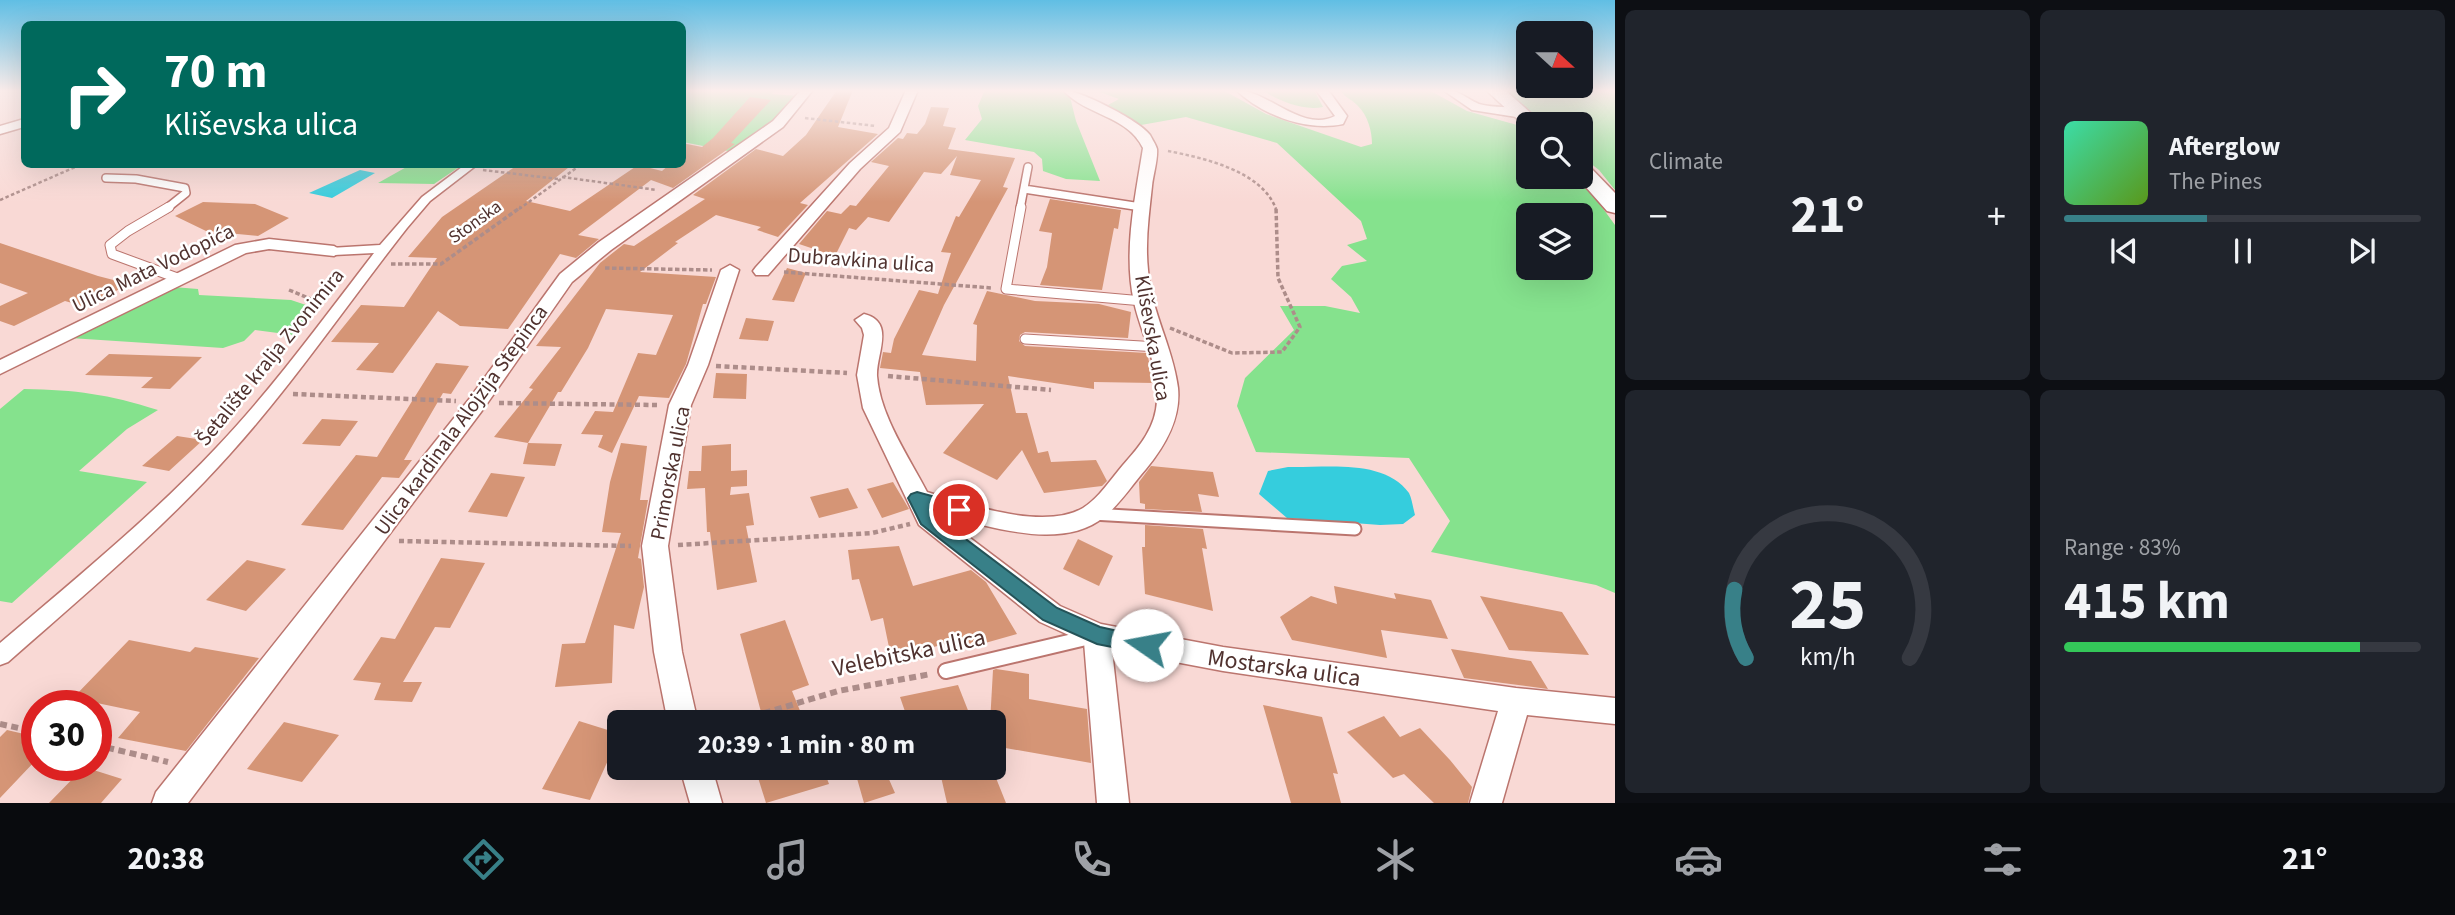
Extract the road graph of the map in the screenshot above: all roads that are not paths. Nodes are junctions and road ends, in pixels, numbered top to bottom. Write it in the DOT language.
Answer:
graph roads {
  1 [pos="769,127"];
  2 [pos="896,127"];
  3 [pos="1134,127"];
  4 [pos="1028,167"];
  5 [pos="468,168"];
  6 [pos="106,178"];
  7 [pos="1593,182"];
  8 [pos="1024,189"];
  9 [pos="1615,206"];
  10 [pos="1142,207"];
  11 [pos="384,249"];
  12 [pos="334,251"];
  13 [pos="730,270"];
  14 [pos="762,271"];
  15 [pos="180,279"];
  16 [pos="1143,301"];
  17 [pos="864,320"];
  18 [pos="1155,337"];
  19 [pos="1025,339"];
  20 [pos="0,369"];
  21 [pos="917,498"];
  22 [pos="1092,514"];
  23 [pos="1355,529"];
  24 [pos="1097,635"];
  25 [pos="5,646"];
  26 [pos="946,671"];
  27 [pos="1516,701"];
  28 [pos="680,710"];
  29 [pos="1615,711"];
  30 [pos="699,780"];
  31 [pos="168,803"];
  32 [pos="706,803"];
  33 [pos="1113,803"];
  34 [pos="1486,803"];
  1 -- 31 [label="street, Ulica kardinala Alojzija Stepinca"];
  2 -- 14 [label="street"];
  3 -- 10 [label="street, Kliševska ulica"];
  4 -- 8 [label="lane"];
  5 -- 11 [label="street, Šetalište kralja Zvonimira"];
  6 -- 15 [label="lane"];
  7 -- 9 [label="main road"];
  8 -- 10 [label="lane"];
  8 -- 16 [label="lane"];
  10 -- 16 [label="street, Kliševska ulica"];
  11 -- 12 [label="street"];
  11 -- 25 [label="street, Šetalište kralja Zvonimira"];
  12 -- 15 [label="street, Ulica Mata Vodopića"];
  13 -- 28 [label="street, Primorska ulica"];
  15 -- 20 [label="street, Ulica Mata Vodopića"];
  16 -- 18 [label="street, Kliševska ulica"];
  17 -- 21 [label="street, Mostarska ulica"];
  18 -- 19 [label="lane"];
  18 -- 22 [label="street, Kliševska ulica"];
  21 -- 22 [label="street, Kliševska ulica"];
  21 -- 24 [label="street, Mostarska ulica"];
  22 -- 23 [label="lane"];
  24 -- 26 [label="lane, Velebitska ulica"];
  24 -- 27 [label="street, Mostarska ulica"];
  24 -- 33 [label="street"];
  27 -- 29 [label="street, Mostarska ulica"];
  27 -- 34 [label="street"];
  30 -- 32 [label="street"];
}
